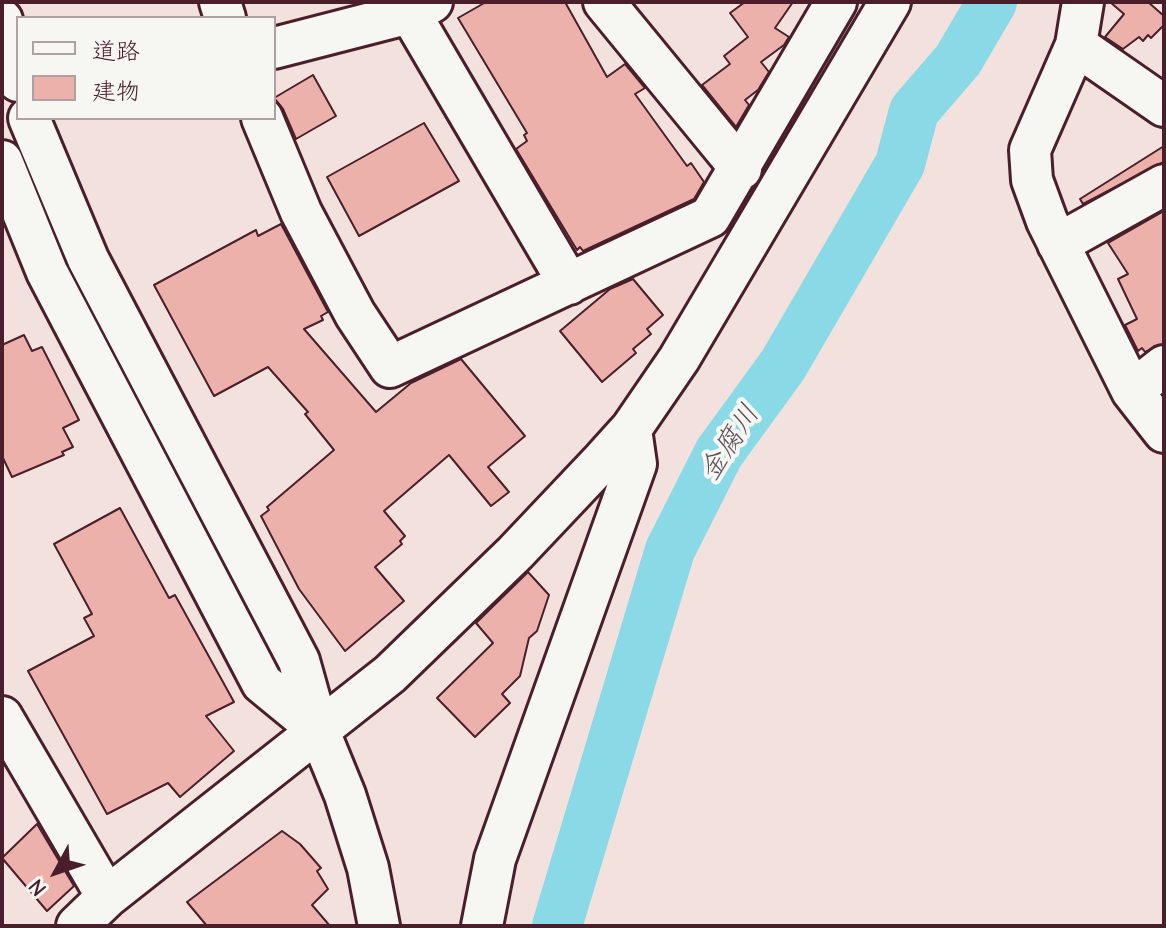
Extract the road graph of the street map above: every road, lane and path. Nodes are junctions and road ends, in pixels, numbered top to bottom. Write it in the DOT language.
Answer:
graph roads {
  1 [pos="604,2"];
  2 [pos="836,2"];
  3 [pos="890,2"];
  4 [pos="1083,2"];
  5 [pos="421,7"];
  6 [pos="2,20"];
  7 [pos="1076,45"];
  8 [pos="276,47"];
  9 [pos="16,73"];
  10 [pos="1164,106"];
  11 [pos="30,120"];
  12 [pos="263,120"];
  13 [pos="2,161"];
  14 [pos="741,169"];
  15 [pos="1164,185"];
  16 [pos="1058,244"];
  17 [pos="569,284"];
  18 [pos="1164,366"];
  19 [pos="1132,391"];
  20 [pos="631,429"];
  21 [pos="1164,432"];
  22 [pos="2,717"];
  23 [pos="318,729"];
  24 [pos="107,897"];
  25 [pos="77,926"];
  26 [pos="379,926"];
  27 [pos="482,926"];
  1 -- 14 [label="street"];
  2 -- 14 [label="street"];
  3 -- 20 [label="street"];
  4 -- 7 [label="street"];
  5 -- 8 [label="street"];
  5 -- 17 [label="street"];
  6 -- 9 [label="street"];
  7 -- 10 [label="street"];
  7 -- 16 [label="street"];
  11 -- 23 [label="street"];
  12 -- 17 [label="street"];
  13 -- 23 [label="street"];
  14 -- 17 [label="street"];
  15 -- 16 [label="street"];
  16 -- 19 [label="street"];
  18 -- 19 [label="street"];
  19 -- 21 [label="street"];
  20 -- 23 [label="street"];
  20 -- 27 [label="street"];
  22 -- 24 [label="street"];
  23 -- 24 [label="street"];
  23 -- 26 [label="street"];
  24 -- 25 [label="street"];
}
